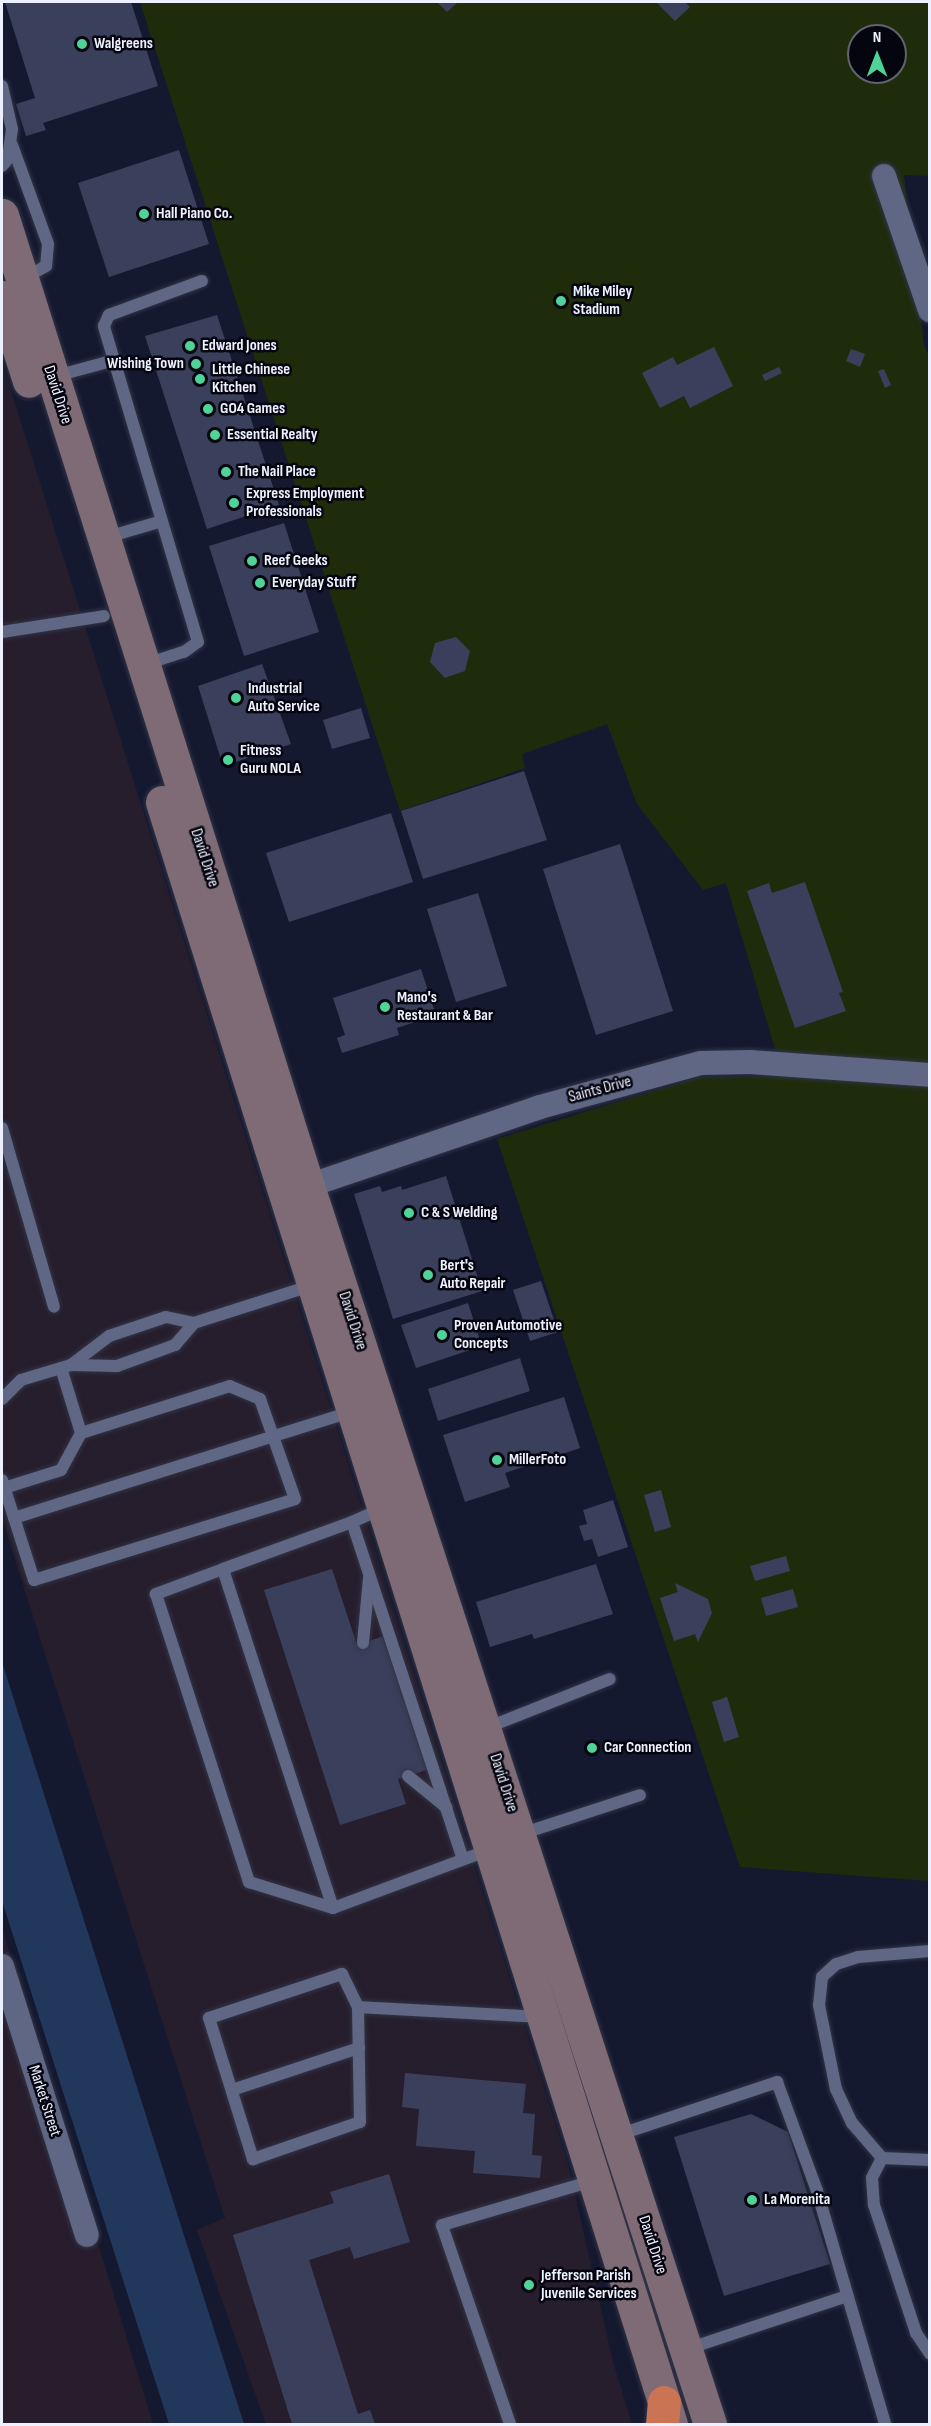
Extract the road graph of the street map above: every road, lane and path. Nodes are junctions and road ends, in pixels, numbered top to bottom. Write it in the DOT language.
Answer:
graph roads {
  1 [pos="2,86"];
  2 [pos="12,145"];
  3 [pos="2,166"];
  4 [pos="884,176"];
  5 [pos="2,215"];
  6 [pos="202,281"];
  7 [pos="11,288"];
  8 [pos="930,310"];
  9 [pos="115,360"];
  10 [pos="52,377"];
  11 [pos="162,521"];
  12 [pos="103,538"];
  13 [pos="104,616"];
  14 [pos="2,632"];
  15 [pos="143,665"];
  16 [pos="930,1075"];
  17 [pos="2,1128"];
  18 [pos="297,1193"];
  19 [pos="313,1285"];
  20 [pos="54,1307"];
  21 [pos="194,1323"];
  22 [pos="66,1366"];
  23 [pos="2,1399"];
  24 [pos="352,1412"];
  25 [pos="81,1433"];
  26 [pos="274,1436"];
  27 [pos="3,1484"];
  28 [pos="382,1509"];
  29 [pos="14,1518"];
  30 [pos="352,1522"];
  31 [pos="223,1569"];
  32 [pos="370,1574"];
  33 [pos="363,1643"];
  34 [pos="610,1679"];
  35 [pos="485,1728"];
  36 [pos="408,1776"];
  37 [pos="640,1795"];
  38 [pos="448,1809"];
  39 [pos="520,1834"];
  40 [pos="476,1855"];
  41 [pos="333,1908"];
  42 [pos="930,1951"];
  43 [pos="2,1966"];
  44 [pos="358,2007"];
  45 [pos="542,2017"];
  46 [pos="359,2048"];
  47 [pos="232,2090"];
  48 [pos="617,2135"];
  49 [pos="882,2158"];
  50 [pos="930,2160"];
  51 [pos="592,2181"];
  52 [pos="87,2235"];
  53 [pos="847,2296"];
  54 [pos="686,2349"];
  55 [pos="930,2354"];
  56 [pos="666,2417"];
  57 [pos="510,2424"];
  58 [pos="710,2424"];
  59 [pos="885,2424"];
  1 -- 2 [label="lane"];
  2 -- 3 [label="lane"];
  2 -- 7 [label="lane"];
  4 -- 8 [label="street"];
  5 -- 7 [label="main road, David Drive"];
  6 -- 9 [label="lane"];
  7 -- 10 [label="main road, David Drive"];
  7 -- 13 [label="main road, David Drive"];
  9 -- 10 [label="lane"];
  9 -- 11 [label="lane"];
  10 -- 12 [label="main road, David Drive"];
  11 -- 12 [label="lane"];
  11 -- 15 [label="lane"];
  12 -- 15 [label="main road, David Drive"];
  13 -- 14 [label="lane"];
  13 -- 18 [label="main road, David Drive"];
  15 -- 18 [label="main road, David Drive"];
  16 -- 18 [label="street, Saints Drive"];
  17 -- 20 [label="lane"];
  18 -- 19 [label="main road, David Drive"];
  18 -- 35 [label="main road, David Drive"];
  19 -- 21 [label="lane"];
  19 -- 24 [label="main road, David Drive"];
  21 -- 22 [label="lane"];
  21 -- 22 [label="lane"];
  22 -- 23 [label="lane"];
  22 -- 25 [label="lane"];
  24 -- 26 [label="lane"];
  24 -- 28 [label="main road, David Drive"];
  25 -- 26 [label="lane"];
  25 -- 27 [label="lane"];
  26 -- 29 [label="lane"];
  26 -- 29 [label="lane"];
  27 -- 29 [label="lane"];
  28 -- 30 [label="lane"];
  28 -- 40 [label="main road, David Drive"];
  30 -- 31 [label="lane"];
  30 -- 32 [label="lane"];
  31 -- 41 [label="lane"];
  31 -- 41 [label="lane"];
  32 -- 33 [label="lane"];
  32 -- 38 [label="lane"];
  34 -- 35 [label="lane"];
  35 -- 39 [label="main road, David Drive"];
  36 -- 38 [label="lane"];
  37 -- 39 [label="lane"];
  38 -- 40 [label="lane"];
  39 -- 48 [label="main road, David Drive"];
  40 -- 41 [label="lane"];
  40 -- 45 [label="main road, David Drive"];
  42 -- 49 [label="lane"];
  43 -- 52 [label="street, Market Street"];
  44 -- 45 [label="lane"];
  44 -- 46 [label="lane"];
  44 -- 47 [label="lane"];
  45 -- 51 [label="main road, David Drive"];
  46 -- 47 [label="lane"];
  46 -- 47 [label="lane"];
  48 -- 53 [label="lane"];
  48 -- 54 [label="main road, David Drive"];
  49 -- 50 [label="lane"];
  49 -- 55 [label="lane"];
  51 -- 56 [label="main road, David Drive"];
  51 -- 57 [label="lane"];
  53 -- 54 [label="lane"];
  53 -- 59 [label="lane"];
  54 -- 58 [label="main road, David Drive"];
}
